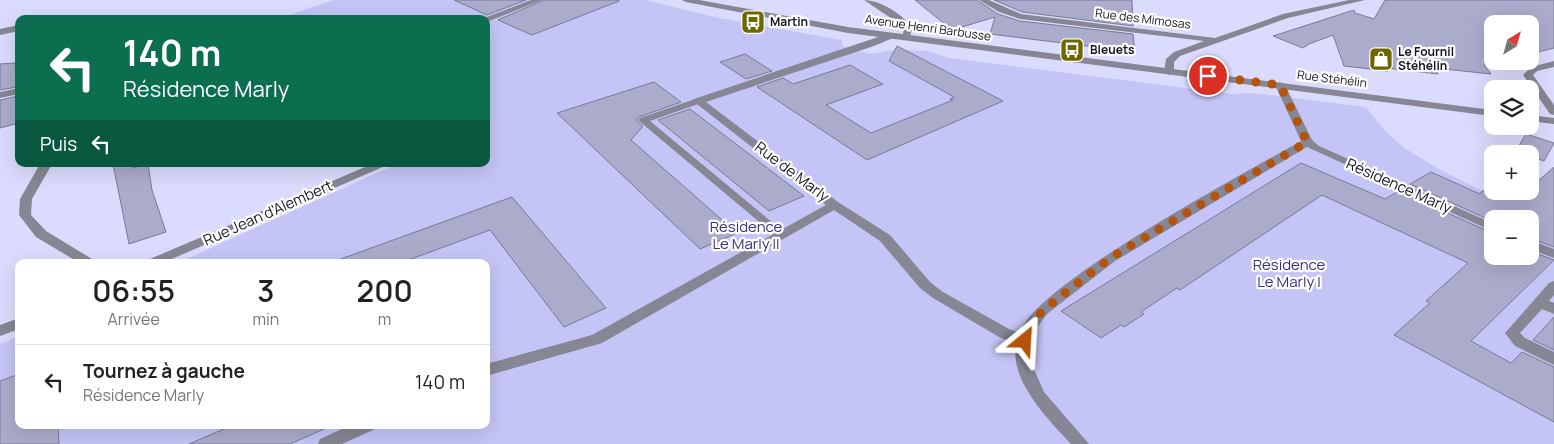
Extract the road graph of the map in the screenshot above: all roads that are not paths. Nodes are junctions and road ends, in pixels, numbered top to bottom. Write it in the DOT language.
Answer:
graph roads {
  1 [pos="538,0"];
  2 [pos="686,0"];
  3 [pos="868,0"];
  4 [pos="983,0"];
  5 [pos="1361,0"];
  6 [pos="490,18"];
  7 [pos="15,29"];
  8 [pos="0,32"];
  9 [pos="890,36"];
  10 [pos="906,38"];
  11 [pos="1214,40"];
  12 [pos="1554,64"];
  13 [pos="1169,72"];
  14 [pos="1280,85"];
  15 [pos="15,92"];
  16 [pos="0,95"];
  17 [pos="698,101"];
  18 [pos="1484,112"];
  19 [pos="1554,112"];
  20 [pos="1539,119"];
  21 [pos="1554,121"];
  22 [pos="1307,142"];
  23 [pos="44,167"];
  24 [pos="374,167"];
  25 [pos="834,205"];
  26 [pos="1484,224"];
  27 [pos="781,235"];
  28 [pos="1539,248"];
  29 [pos="1554,254"];
  30 [pos="82,259"];
  31 [pos="161,259"];
  32 [pos="1554,286"];
  33 [pos="1539,302"];
  34 [pos="1554,309"];
  35 [pos="15,325"];
  36 [pos="0,331"];
  37 [pos="1025,341"];
  38 [pos="1554,359"];
  39 [pos="490,369"];
  40 [pos="358,429"];
  41 [pos="326,444"];
  42 [pos="1081,444"];
  1 -- 6 [label="lane"];
  2 -- 9 [label="street, Avenue Henri Barbusse"];
  3 -- 10 [label="street"];
  4 -- 11 [label="street, Rue des Mimosas"];
  5 -- 11 [label="street"];
  7 -- 8 [label="street"];
  9 -- 10 [label="street, Avenue Henri Barbusse"];
  9 -- 17 [label="street"];
  10 -- 13 [label="street, Avenue Henri Barbusse"];
  11 -- 13 [label="street"];
  12 -- 19 [label="street"];
  13 -- 14 [label="street, Rue Stéhélin"];
  14 -- 18 [label="street, Rue Stéhélin"];
  14 -- 22 [label="street"];
  15 -- 16 [label="street"];
  17 -- 25 [label="street, Rue de Marly"];
  17 -- 27 [label="lane"];
  20 -- 21 [label="street"];
  22 -- 26 [label="street, Résidence Marly"];
  22 -- 37 [label="street"];
  23 -- 30 [label="street"];
  24 -- 31 [label="street, Rue Jean d'Alembert"];
  25 -- 27 [label="street, Rue de Marly"];
  25 -- 37 [label="street"];
  27 -- 39 [label="street, Rue de Marly"];
  28 -- 29 [label="street"];
  32 -- 33 [label="street"];
  33 -- 34 [label="street"];
  33 -- 38 [label="street"];
  35 -- 36 [label="street"];
  37 -- 42 [label="street"];
  40 -- 41 [label="street"];
}
